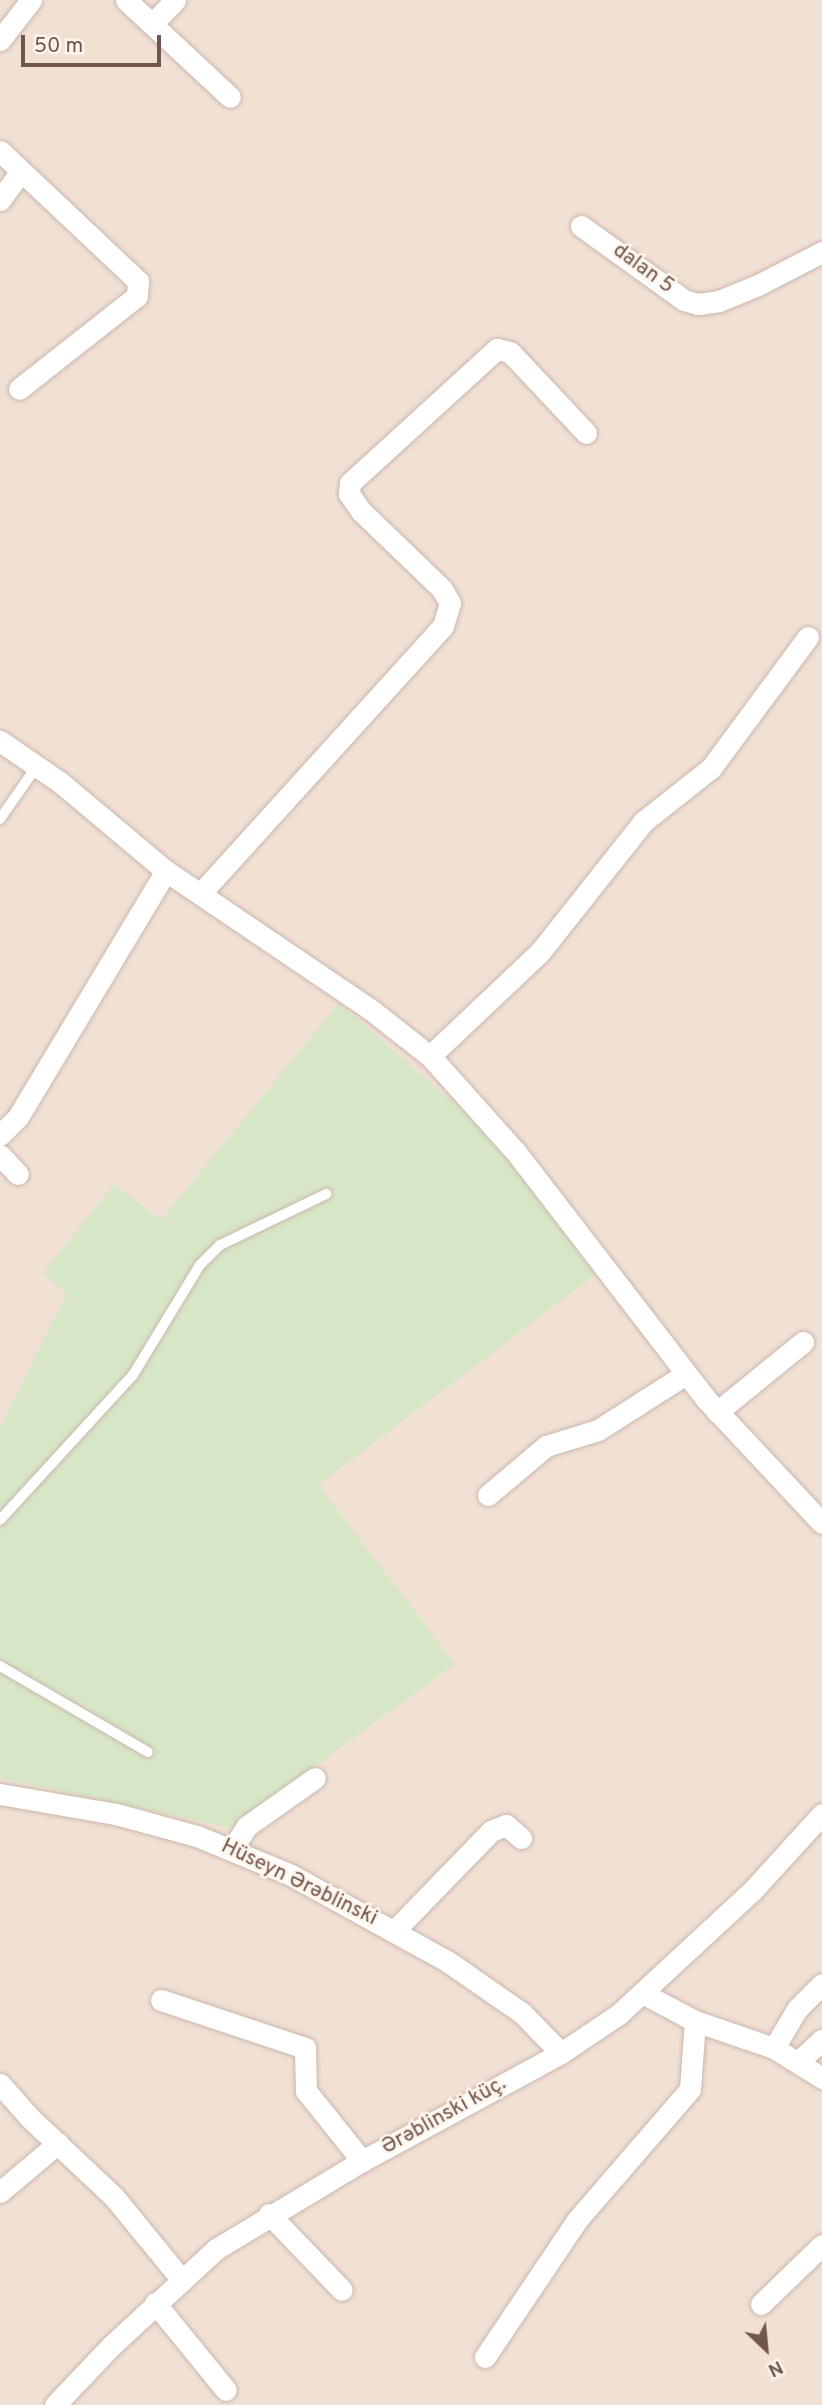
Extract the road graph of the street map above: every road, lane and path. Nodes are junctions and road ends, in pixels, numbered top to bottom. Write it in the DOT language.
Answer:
graph roads {
  1 [pos="31,0"];
  2 [pos="126,0"];
  3 [pos="176,0"];
  4 [pos="152,24"];
  5 [pos="0,40"];
  6 [pos="230,97"];
  7 [pos="0,151"];
  8 [pos="21,171"];
  9 [pos="0,200"];
  10 [pos="581,226"];
  11 [pos="822,252"];
  12 [pos="19,388"];
  13 [pos="586,433"];
  14 [pos="808,637"];
  15 [pos="0,741"];
  16 [pos="37,765"];
  17 [pos="0,819"];
  18 [pos="166,871"];
  19 [pos="200,894"];
  20 [pos="430,1056"];
  21 [pos="0,1135"];
  22 [pos="0,1155"];
  23 [pos="18,1174"];
  24 [pos="326,1194"];
  25 [pos="803,1342"];
  26 [pos="686,1374"];
  27 [pos="717,1412"];
  28 [pos="488,1495"];
  29 [pos="0,1520"];
  30 [pos="822,1523"];
  31 [pos="0,1666"];
  32 [pos="148,1752"];
  33 [pos="314,1778"];
  34 [pos="0,1794"];
  35 [pos="822,1814"];
  36 [pos="521,1838"];
  37 [pos="233,1848"];
  38 [pos="396,1929"];
  39 [pos="822,1984"];
  40 [pos="644,1994"];
  41 [pos="161,2000"];
  42 [pos="695,2021"];
  43 [pos="822,2040"];
  44 [pos="774,2048"];
  45 [pos="561,2053"];
  46 [pos="798,2063"];
  47 [pos="822,2078"];
  48 [pos="0,2084"];
  49 [pos="58,2143"];
  50 [pos="362,2161"];
  51 [pos="0,2192"];
  52 [pos="269,2214"];
  53 [pos="822,2245"];
  54 [pos="181,2279"];
  55 [pos="342,2290"];
  56 [pos="155,2303"];
  57 [pos="761,2304"];
  58 [pos="485,2357"];
  59 [pos="226,2390"];
  60 [pos="55,2405"];
  1 -- 5 [label="street"];
  2 -- 4 [label="street"];
  3 -- 4 [label="street"];
  4 -- 6 [label="street"];
  7 -- 8 [label="street"];
  8 -- 9 [label="street"];
  8 -- 12 [label="street"];
  10 -- 11 [label="street, dalan 5"];
  13 -- 19 [label="street"];
  14 -- 20 [label="street"];
  15 -- 16 [label="street"];
  16 -- 17 [label="lane"];
  16 -- 18 [label="street"];
  18 -- 19 [label="street"];
  18 -- 21 [label="street"];
  19 -- 20 [label="street"];
  20 -- 26 [label="street"];
  22 -- 23 [label="street"];
  24 -- 29 [label="lane"];
  25 -- 27 [label="street"];
  26 -- 27 [label="street"];
  26 -- 28 [label="street"];
  27 -- 30 [label="street"];
  31 -- 32 [label="lane"];
  33 -- 37 [label="street"];
  34 -- 37 [label="street, Hüseyn Ərəblinski"];
  35 -- 40 [label="street, Ərəblinski küç."];
  36 -- 38 [label="street"];
  37 -- 38 [label="street, Hüseyn Ərəblinski"];
  38 -- 45 [label="street, Hüseyn Ərəblinski"];
  39 -- 44 [label="street"];
  40 -- 42 [label="street"];
  40 -- 45 [label="street, Ərəblinski küç."];
  41 -- 50 [label="street"];
  42 -- 44 [label="street"];
  42 -- 58 [label="street"];
  43 -- 46 [label="street"];
  44 -- 46 [label="street"];
  45 -- 50 [label="street, Ərəblinski küç."];
  46 -- 47 [label="street"];
  48 -- 49 [label="street"];
  49 -- 51 [label="street"];
  49 -- 54 [label="street"];
  50 -- 52 [label="street, Ərəblinski küç."];
  52 -- 54 [label="street, Ərəblinski küç."];
  52 -- 55 [label="street"];
  53 -- 57 [label="street"];
  54 -- 56 [label="street, Ərəblinski küç."];
  56 -- 59 [label="street"];
  56 -- 60 [label="street, Ərəblinski küç."];
}
